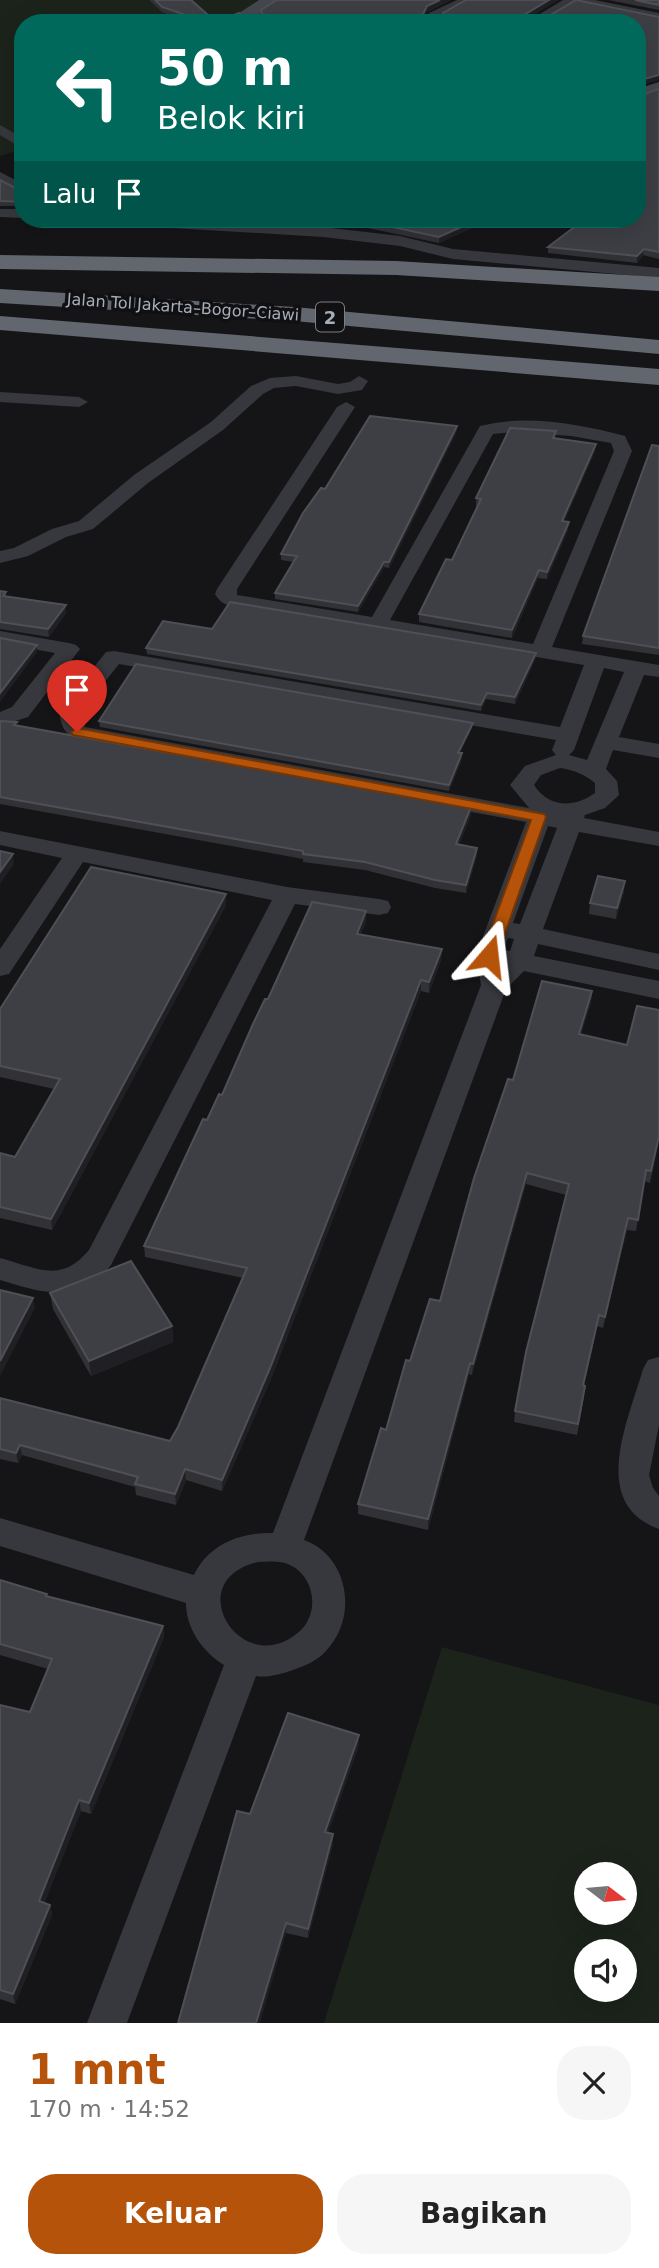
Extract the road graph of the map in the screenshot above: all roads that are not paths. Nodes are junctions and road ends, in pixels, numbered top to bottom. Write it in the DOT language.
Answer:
graph roads {
  1 [pos="272,0"];
  2 [pos="466,0"];
  3 [pos="572,0"];
  4 [pos="578,0"];
  5 [pos="248,14"];
  6 [pos="437,14"];
  7 [pos="547,14"];
  8 [pos="645,14"];
  9 [pos="329,228"];
  10 [pos="0,262"];
  11 [pos="244,264"];
  12 [pos="0,272"];
  13 [pos="659,273"];
  14 [pos="659,284"];
  15 [pos="295,290"];
  16 [pos="0,296"];
  17 [pos="659,298"];
  18 [pos="0,323"];
  19 [pos="659,346"];
  20 [pos="659,377"];
  21 [pos="359,381"];
  22 [pos="0,398"];
  23 [pos="77,404"];
  24 [pos="346,407"];
  25 [pos="0,557"];
  26 [pos="378,624"];
  27 [pos="0,637"];
  28 [pos="540,651"];
  29 [pos="596,660"];
  30 [pos="648,669"];
  31 [pos="0,719"];
  32 [pos="568,735"];
  33 [pos="607,742"];
  34 [pos="659,751"];
  35 [pos="559,761"];
  36 [pos="594,769"];
  37 [pos="541,812"];
  38 [pos="573,817"];
  39 [pos="0,838"];
  40 [pos="659,839"];
  41 [pos="77,853"];
  42 [pos="287,895"];
  43 [pos="379,907"];
  44 [pos="497,928"];
  45 [pos="529,934"];
  46 [pos="489,956"];
  47 [pos="519,961"];
  48 [pos="659,962"];
  49 [pos="0,968"];
  50 [pos="494,985"];
  51 [pos="659,990"];
  52 [pos="0,1269"];
  53 [pos="659,1369"];
  54 [pos="659,1515"];
  55 [pos="0,1532"];
  56 [pos="284,1548"];
  57 [pos="203,1593"];
  58 [pos="245,1657"];
  59 [pos="107,2023"];
  1 -- 5 [label="street"];
  2 -- 6 [label="street"];
  3 -- 7 [label="street"];
  4 -- 8 [label="street"];
  9 -- 13 [label="street"];
  10 -- 11 [label="highway"];
  11 -- 14 [label="highway"];
  11 -- 17 [label="highway"];
  12 -- 15 [label="highway, Jalan Tol Jakarta–Bogor–Ciawi / 2"];
  16 -- 19 [label="highway, Jalan Tol Jakarta–Bogor–Ciawi / 2"];
  18 -- 20 [label="highway"];
  21 -- 25 [label="street"];
  22 -- 23 [label="street"];
  24 -- 26 [label="street"];
  26 -- 28 [label="street"];
  26 -- 28 [label="street"];
  27 -- 31 [label="street"];
  28 -- 29 [label="street"];
  29 -- 30 [label="street"];
  29 -- 32 [label="street"];
  30 -- 33 [label="street"];
  32 -- 35 [label="street"];
  32 -- 37 [label="street"];
  33 -- 34 [label="street"];
  33 -- 36 [label="street"];
  35 -- 36 [label="street"];
  35 -- 37 [label="street"];
  36 -- 38 [label="street"];
  37 -- 38 [label="street"];
  37 -- 44 [label="street"];
  38 -- 40 [label="street"];
  38 -- 45 [label="street"];
  39 -- 41 [label="street"];
  41 -- 42 [label="street"];
  41 -- 49 [label="street"];
  42 -- 43 [label="street"];
  42 -- 52 [label="street"];
  44 -- 45 [label="street"];
  44 -- 46 [label="street"];
  45 -- 47 [label="street"];
  45 -- 48 [label="street"];
  46 -- 47 [label="street"];
  46 -- 50 [label="street"];
  47 -- 50 [label="street"];
  47 -- 51 [label="street"];
  50 -- 56 [label="street"];
  53 -- 54 [label="street"];
  55 -- 57 [label="street"];
  56 -- 57 [label="street"];
  56 -- 58 [label="street"];
  57 -- 58 [label="street"];
  58 -- 59 [label="street"];
}
